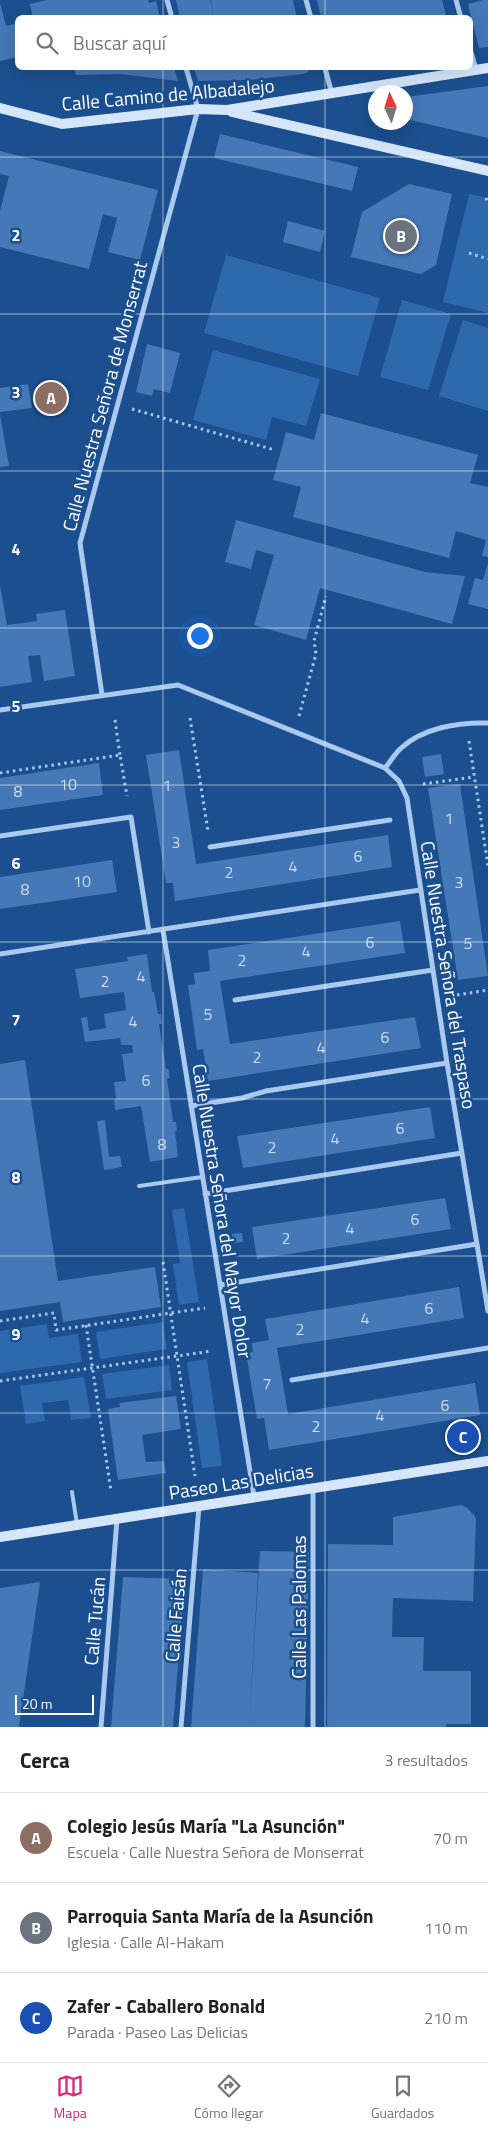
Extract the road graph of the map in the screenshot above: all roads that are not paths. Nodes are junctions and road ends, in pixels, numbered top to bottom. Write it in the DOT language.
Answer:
graph roads {
  1 [pos="166,0"];
  2 [pos="306,0"];
  3 [pos="456,0"];
  4 [pos="171,15"];
  5 [pos="310,15"];
  6 [pos="461,15"];
  7 [pos="473,58"];
  8 [pos="488,68"];
  9 [pos="187,70"];
  10 [pos="325,70"];
  11 [pos="477,70"];
  12 [pos="332,94"];
  13 [pos="0,108"];
  14 [pos="198,109"];
  15 [pos="226,110"];
  16 [pos="488,172"];
  17 [pos="102,696"];
  18 [pos="0,710"];
  19 [pos="488,723"];
  20 [pos="385,768"];
  21 [pos="390,820"];
  22 [pos="0,836"];
  23 [pos="210,847"];
  24 [pos="420,890"];
  25 [pos="163,930"];
  26 [pos="149,932"];
  27 [pos="0,954"];
  28 [pos="433,970"];
  29 [pos="235,1000"];
  30 [pos="447,1063"];
  31 [pos="191,1106"];
  32 [pos="462,1153"];
  33 [pos="202,1177"];
  34 [pos="139,1186"];
  35 [pos="205,1194"];
  36 [pos="477,1244"];
  37 [pos="220,1285"];
  38 [pos="488,1312"];
  39 [pos="488,1348"];
  40 [pos="292,1380"];
  41 [pos="488,1461"];
  42 [pos="313,1487"];
  43 [pos="72,1492"];
  44 [pos="254,1496"];
  45 [pos="199,1505"];
  46 [pos="117,1518"];
  47 [pos="78,1524"];
  48 [pos="0,1537"];
  49 [pos="101,1727"];
  50 [pos="181,1727"];
  51 [pos="313,1727"];
  1 -- 4 [label="street"];
  2 -- 5 [label="street"];
  3 -- 6 [label="street"];
  7 -- 11 [label="street"];
  8 -- 11 [label="street, Calle Camino de Albadalejo"];
  9 -- 14 [label="street"];
  10 -- 12 [label="street"];
  11 -- 12 [label="street, Calle Camino de Albadalejo"];
  12 -- 15 [label="street, Calle Camino de Albadalejo"];
  13 -- 14 [label="street, Calle Camino de Albadalejo"];
  14 -- 15 [label="street, Calle Camino de Albadalejo"];
  14 -- 17 [label="street, Calle Nuestra Señora de Monserrat"];
  15 -- 16 [label="street"];
  17 -- 18 [label="street"];
  17 -- 20 [label="street"];
  19 -- 20 [label="street"];
  20 -- 24 [label="street, Calle Nuestra Señora del Traspaso"];
  21 -- 23 [label="street"];
  22 -- 26 [label="street"];
  24 -- 25 [label="street"];
  24 -- 28 [label="street, Calle Nuestra Señora del Traspaso"];
  25 -- 26 [label="street"];
  25 -- 31 [label="street, Calle Nuestra Señora del Mayor Dolor"];
  26 -- 27 [label="street"];
  28 -- 29 [label="street"];
  28 -- 30 [label="street, Calle Nuestra Señora del Traspaso"];
  30 -- 31 [label="street"];
  30 -- 32 [label="street, Calle Nuestra Señora del Traspaso"];
  31 -- 33 [label="street, Calle Nuestra Señora del Mayor Dolor"];
  32 -- 35 [label="street"];
  32 -- 36 [label="street, Calle Nuestra Señora del Traspaso"];
  33 -- 34 [label="lane"];
  33 -- 35 [label="street, Calle Nuestra Señora del Mayor Dolor"];
  35 -- 37 [label="street, Calle Nuestra Señora del Mayor Dolor"];
  36 -- 37 [label="street"];
  36 -- 38 [label="street, Calle Nuestra Señora del Traspaso"];
  37 -- 44 [label="street, Calle Nuestra Señora del Mayor Dolor"];
  39 -- 40 [label="street"];
  41 -- 42 [label="street, Paseo Las Delicias"];
  42 -- 44 [label="street, Paseo Las Delicias"];
  42 -- 51 [label="street, Calle Las Palomas"];
  43 -- 47 [label="lane"];
  44 -- 45 [label="street, Paseo Las Delicias"];
  45 -- 46 [label="street, Paseo Las Delicias"];
  45 -- 50 [label="street, Calle Faisán"];
  46 -- 47 [label="street, Paseo Las Delicias"];
  46 -- 49 [label="street, Calle Tucán"];
  47 -- 48 [label="street, Paseo Las Delicias"];
}
